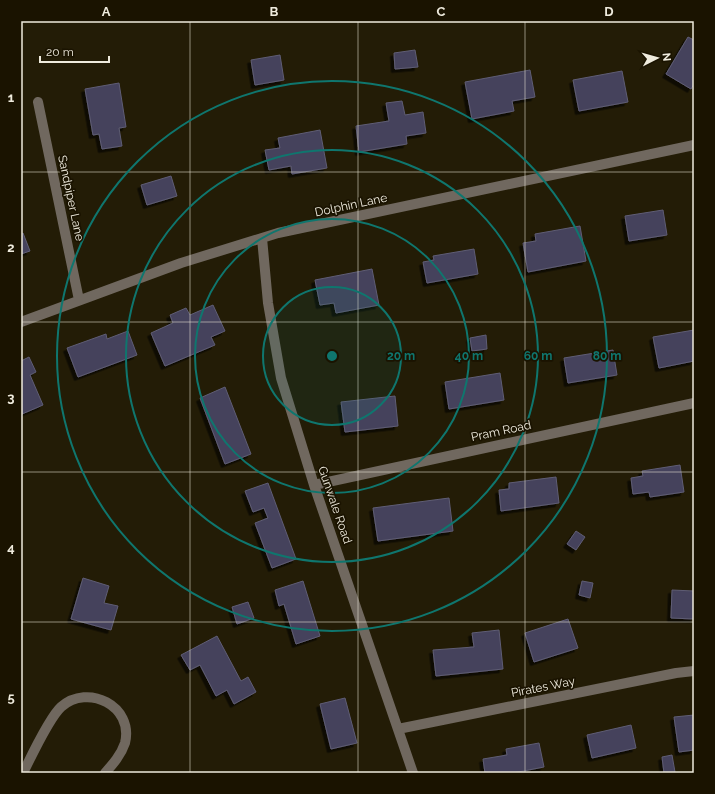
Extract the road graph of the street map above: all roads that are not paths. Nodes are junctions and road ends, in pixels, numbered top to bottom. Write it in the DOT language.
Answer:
graph roads {
  1 [pos="38,102"];
  2 [pos="694,146"];
  3 [pos="262,238"];
  4 [pos="79,300"];
  5 [pos="21,322"];
  6 [pos="694,404"];
  7 [pos="314,485"];
  8 [pos="694,671"];
  9 [pos="398,729"];
  10 [pos="23,773"];
  11 [pos="105,773"];
  12 [pos="413,773"];
  1 -- 4 [label="street, Sandpiper Lane"];
  2 -- 3 [label="street, Dolphin Lane"];
  3 -- 4 [label="street, Dolphin Lane"];
  3 -- 7 [label="street, Gunwale Road"];
  4 -- 5 [label="street, Dolphin Lane"];
  6 -- 7 [label="street, Pram Road"];
  7 -- 9 [label="street, Gunwale Road"];
  8 -- 9 [label="street, Pirates Way"];
  9 -- 12 [label="street, Gunwale Road"];
  10 -- 11 [label="street"];
}
